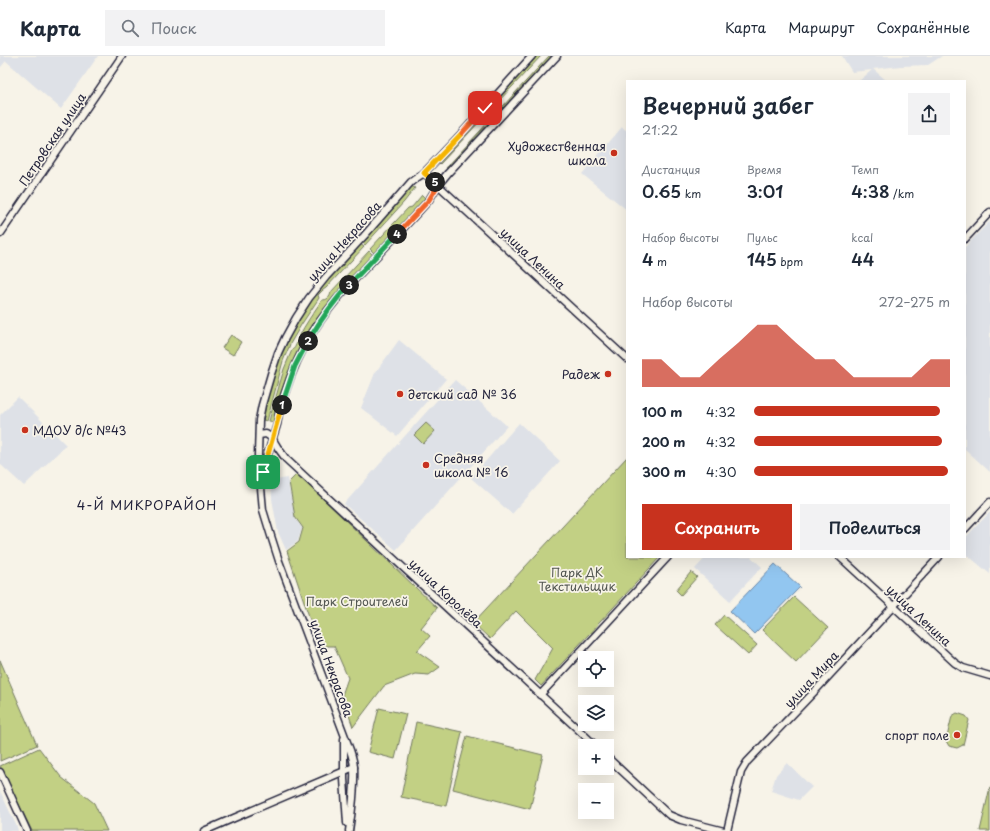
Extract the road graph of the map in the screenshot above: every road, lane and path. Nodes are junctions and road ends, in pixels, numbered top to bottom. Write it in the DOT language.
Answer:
graph roads {
  1 [pos="122,56"];
  2 [pos="532,56"];
  3 [pos="558,56"];
  4 [pos="424,173"];
  5 [pos="438,185"];
  6 [pos="990,212"];
  7 [pos="0,234"];
  8 [pos="966,238"];
  9 [pos="626,358"];
  10 [pos="259,434"];
  11 [pos="272,438"];
  12 [pos="258,449"];
  13 [pos="269,452"];
  14 [pos="282,454"];
  15 [pos="261,485"];
  16 [pos="990,502"];
  17 [pos="966,528"];
  18 [pos="667,558"];
  19 [pos="841,558"];
  20 [pos="938,558"];
  21 [pos="893,606"];
  22 [pos="990,676"];
  23 [pos="540,695"];
  24 [pos="344,733"];
  25 [pos="588,739"];
  26 [pos="614,763"];
  27 [pos="354,767"];
  28 [pos="344,771"];
  29 [pos="0,772"];
  30 [pos="27,831"];
  31 [pos="204,831"];
  32 [pos="348,831"];
  33 [pos="726,831"];
  1 -- 7 [label="main road, Петровская улица"];
  2 -- 4 [label="main road, улица Некрасова"];
  3 -- 5 [label="main road, улица Некрасова"];
  4 -- 5 [label="main road, улица Ленина"];
  4 -- 10 [label="main road, улица Некрасова"];
  5 -- 9 [label="main road, улица Ленина"];
  5 -- 11 [label="main road, улица Некрасова"];
  6 -- 8 [label="main road"];
  10 -- 11 [label="main road"];
  10 -- 12 [label="main road, улица Некрасова"];
  11 -- 13 [label="main road, улица Некрасова"];
  11 -- 14 [label="main road, улица Королёва"];
  12 -- 13 [label="main road"];
  12 -- 15 [label="main road, улица Некрасова"];
  13 -- 14 [label="main road"];
  13 -- 15 [label="main road, улица Некрасова"];
  14 -- 23 [label="main road, улица Королёва"];
  15 -- 24 [label="main road, улица Некрасова"];
  16 -- 17 [label="main road"];
  18 -- 23 [label="main road"];
  19 -- 21 [label="main road, улица Ленина"];
  20 -- 21 [label="main road, улица Мира"];
  21 -- 22 [label="main road, улица Ленина"];
  21 -- 33 [label="main road, улица Мира"];
  23 -- 25 [label="main road, улица Королёва"];
  24 -- 27 [label="main road, улица Некрасова"];
  24 -- 28 [label="main road"];
  26 -- 33 [label="main road"];
  27 -- 28 [label="main road"];
  27 -- 32 [label="main road, улица Некрасова"];
  28 -- 31 [label="main road"];
  28 -- 32 [label="main road"];
  29 -- 30 [label="main road"];
}
